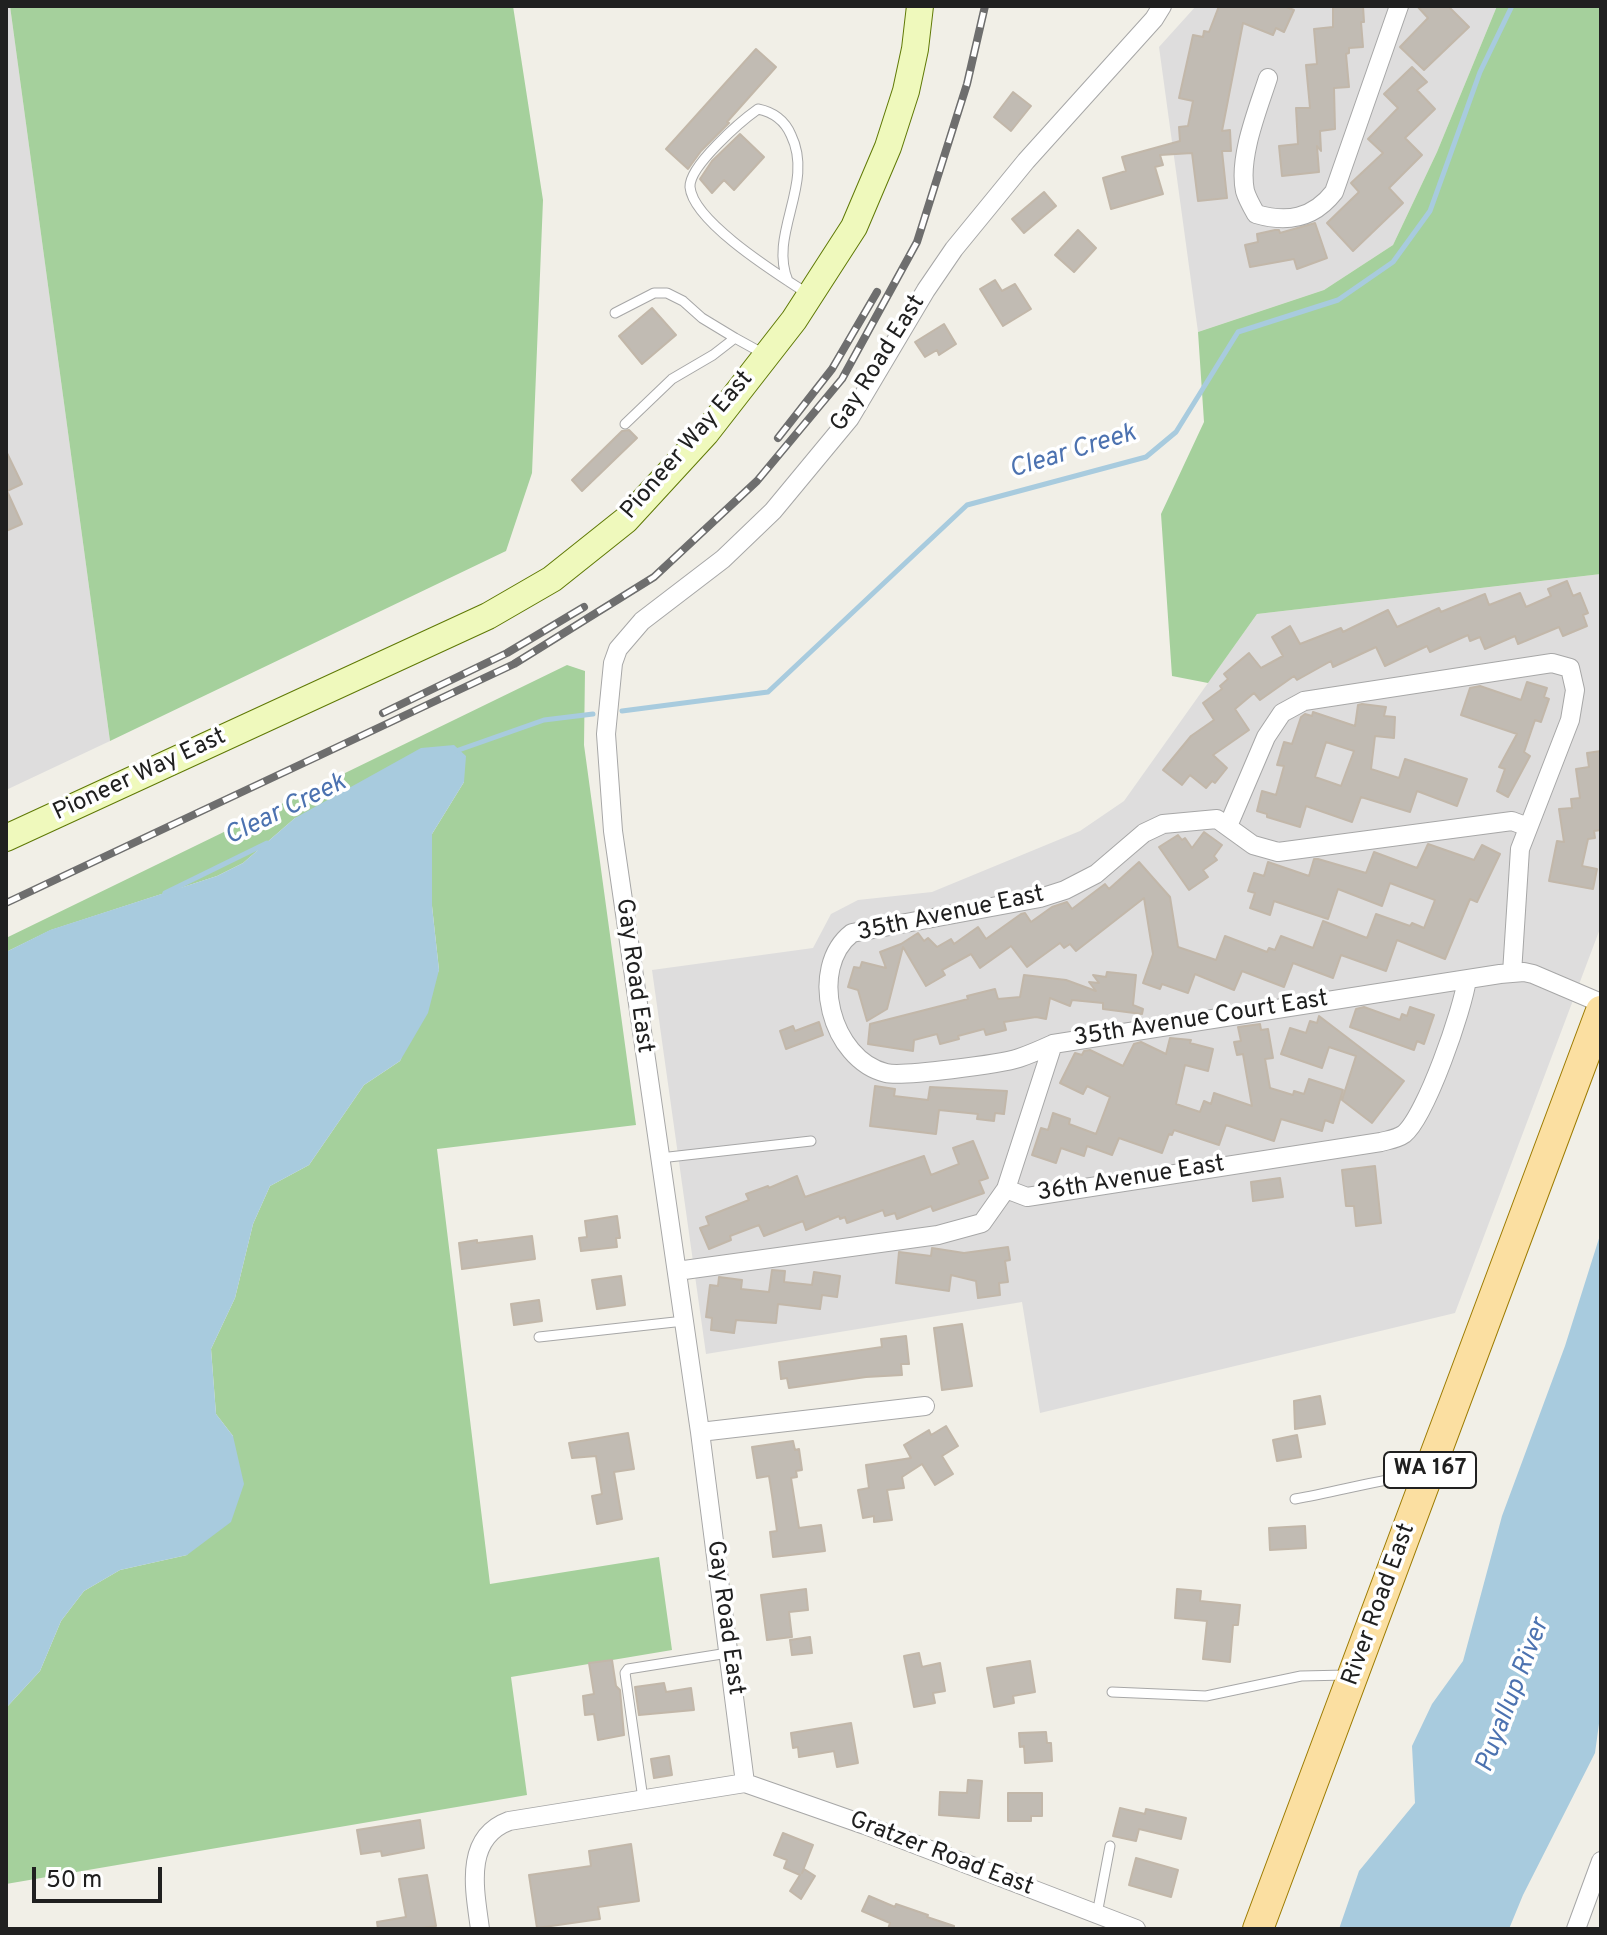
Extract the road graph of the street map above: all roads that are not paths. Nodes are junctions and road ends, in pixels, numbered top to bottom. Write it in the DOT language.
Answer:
graph roads {
  1 [pos="920,6"];
  2 [pos="1162,6"];
  3 [pos="1399,6"];
  4 [pos="1268,78"];
  5 [pos="788,281"];
  6 [pos="810,296"];
  7 [pos="615,313"];
  8 [pos="735,338"];
  9 [pos="767,356"];
  10 [pos="625,424"];
  11 [pos="1228,826"];
  12 [pos="1528,827"];
  13 [pos="6,838"];
  14 [pos="1512,973"];
  15 [pos="1467,979"];
  16 [pos="1601,1003"];
  17 [pos="830,1008"];
  18 [pos="1601,1011"];
  19 [pos="1053,1044"];
  20 [pos="811,1141"];
  21 [pos="660,1158"];
  22 [pos="1006,1189"];
  23 [pos="677,1271"];
  24 [pos="684,1321"];
  25 [pos="539,1337"];
  26 [pos="925,1406"];
  27 [pos="700,1432"];
  28 [pos="1429,1474"];
  29 [pos="1295,1499"];
  30 [pos="728,1653"];
  31 [pos="1354,1675"];
  32 [pos="1112,1692"];
  33 [pos="745,1783"];
  34 [pos="643,1799"];
  35 [pos="1110,1846"];
  36 [pos="1601,1861"];
  37 [pos="1097,1914"];
  38 [pos="480,1929"];
  39 [pos="1136,1929"];
  40 [pos="1258,1929"];
  41 [pos="1576,1929"];
  1 -- 6 [label="main road, Pioneer Way East"];
  2 -- 21 [label="street, Gay Road East"];
  3 -- 4 [label="street"];
  5 -- 5 [label="lane"];
  5 -- 6 [label="lane"];
  6 -- 9 [label="main road, Pioneer Way East"];
  7 -- 8 [label="lane"];
  8 -- 9 [label="lane"];
  8 -- 10 [label="lane"];
  9 -- 13 [label="main road, Pioneer Way East"];
  11 -- 12 [label="street, 35th Avenue East"];
  11 -- 12 [label="street"];
  11 -- 17 [label="street, 35th Avenue East"];
  12 -- 14 [label="street"];
  14 -- 15 [label="street, 35th Avenue Court East"];
  14 -- 16 [label="street, 35th Avenue Court East"];
  15 -- 19 [label="street, 35th Avenue Court East"];
  15 -- 22 [label="street, 36th Avenue East"];
  17 -- 19 [label="street, 35th Avenue Court East"];
  18 -- 28 [label="main road, River Road East / WA 167"];
  19 -- 22 [label="street"];
  20 -- 21 [label="lane"];
  21 -- 23 [label="street, Gay Road East"];
  22 -- 23 [label="street, 36th Avenue East"];
  23 -- 24 [label="street, Gay Road East"];
  24 -- 25 [label="lane"];
  24 -- 27 [label="street, Gay Road East"];
  26 -- 27 [label="street"];
  27 -- 30 [label="street, Gay Road East"];
  28 -- 29 [label="lane"];
  28 -- 31 [label="main road, River Road East / WA 167"];
  30 -- 33 [label="street, Gay Road East"];
  30 -- 34 [label="lane"];
  31 -- 32 [label="lane"];
  31 -- 40 [label="main road, River Road East / WA 167"];
  33 -- 34 [label="street"];
  33 -- 37 [label="street, Gratzer Road East"];
  34 -- 38 [label="street"];
  35 -- 37 [label="lane"];
  36 -- 41 [label="street"];
  37 -- 39 [label="street, Gratzer Road East"];
}
